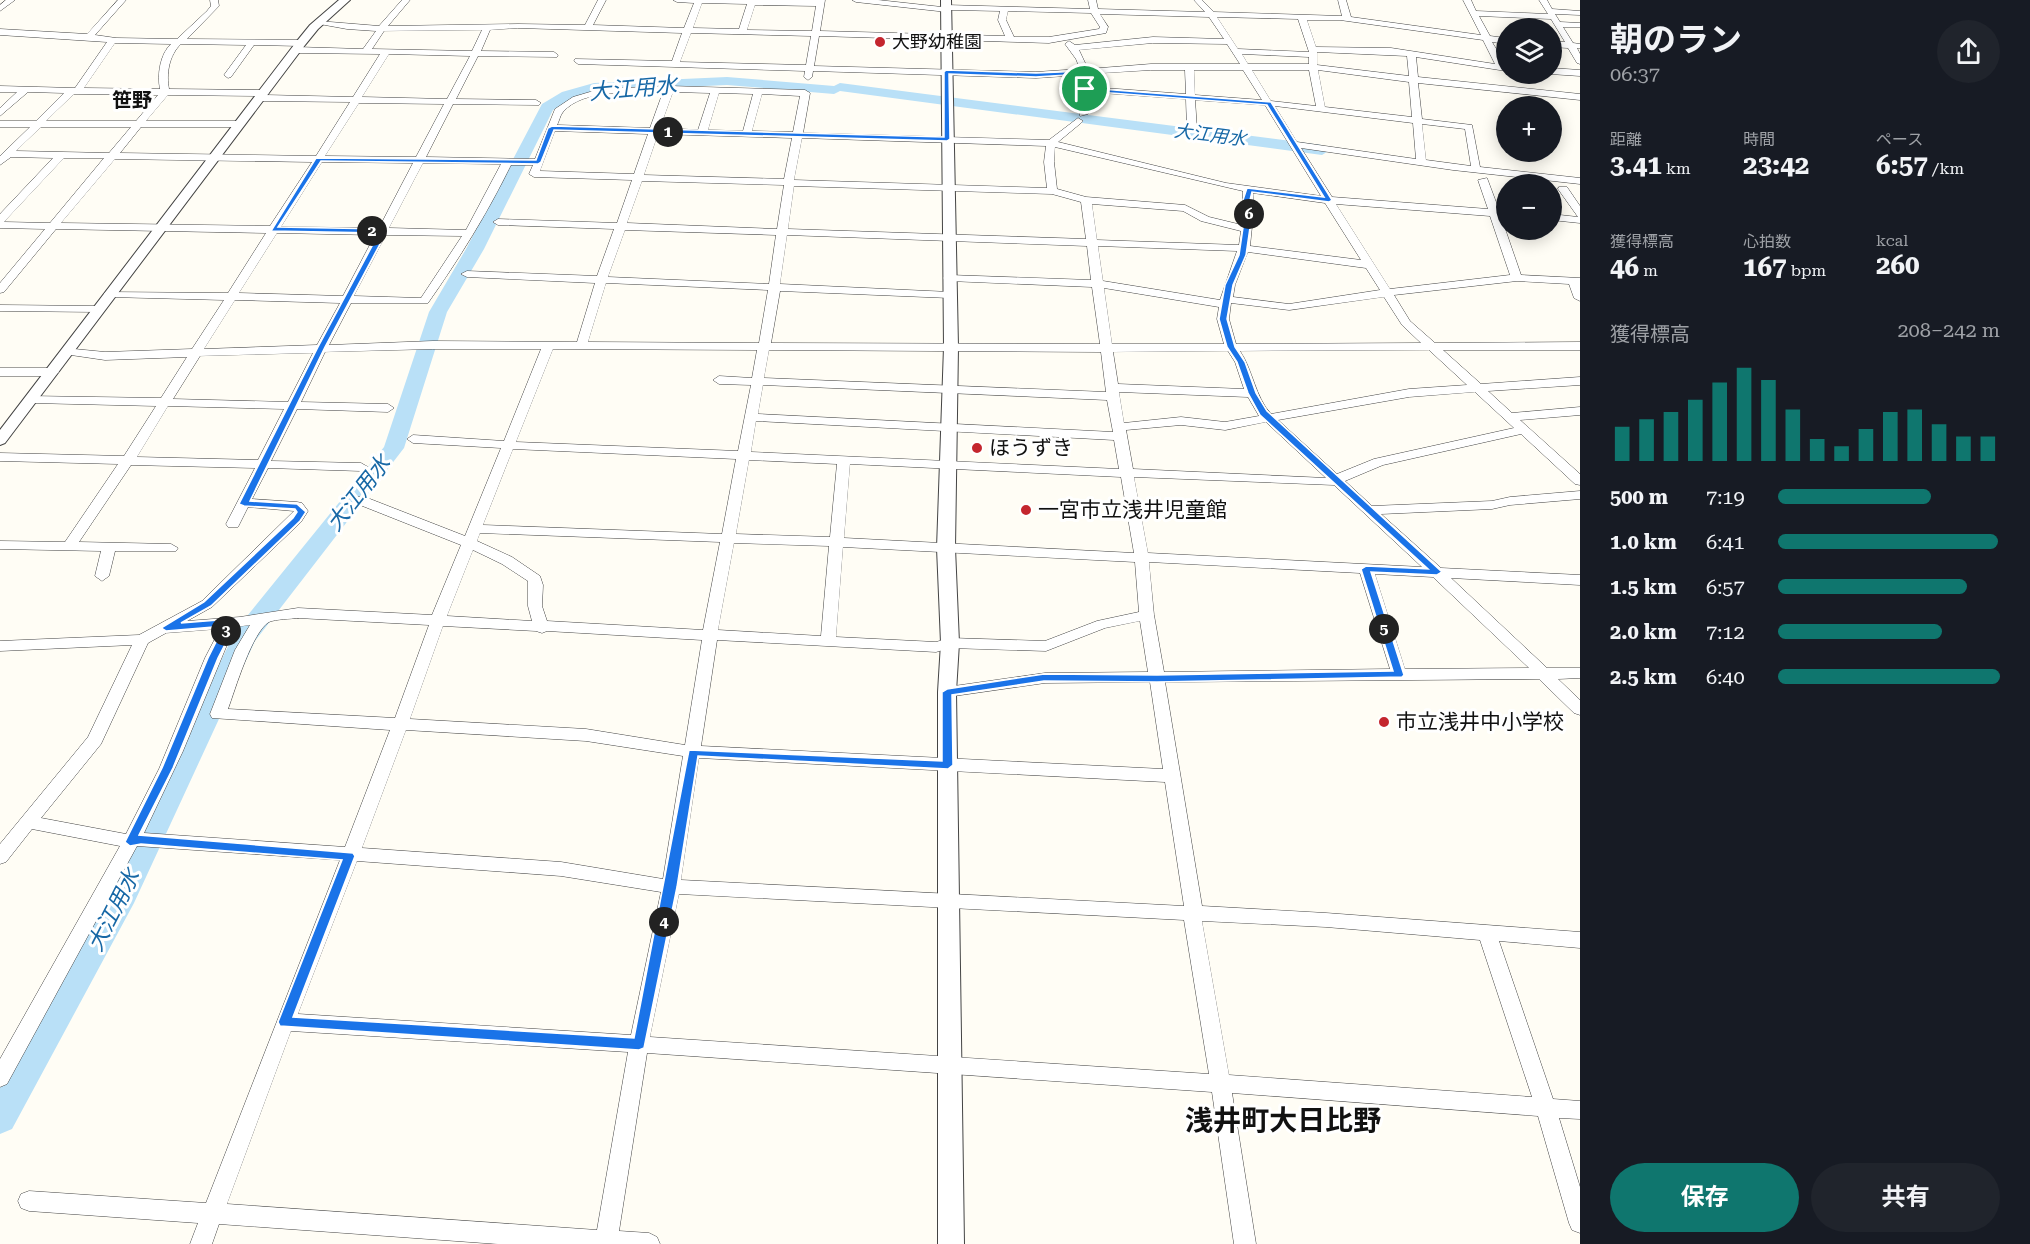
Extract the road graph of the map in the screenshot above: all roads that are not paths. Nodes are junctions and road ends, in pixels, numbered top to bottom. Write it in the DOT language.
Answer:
graph roads {
  1 [pos="122,0"];
  2 [pos="214,0"];
  3 [pos="345,0"];
  4 [pos="406,0"];
  5 [pos="602,0"];
  6 [pos="677,0"];
  7 [pos="698,0"];
  8 [pos="856,0"];
  9 [pos="1092,0"];
  10 [pos="1198,0"];
  11 [pos="1342,0"];
  12 [pos="1467,0"];
  13 [pos="1543,0"];
  14 [pos="1572,0"];
  15 [pos="1580,0"];
  16 [pos="6,1"];
  17 [pos="752,2"];
  18 [pos="821,2"];
  19 [pos="946,6"];
  20 [pos="0,9"];
  21 [pos="1004,11"];
  22 [pos="1095,13"];
  23 [pos="1474,13"];
  24 [pos="1580,13"];
  25 [pos="1212,15"];
  26 [pos="1553,17"];
  27 [pos="1302,18"];
  28 [pos="1347,18"];
  29 [pos="318,23"];
  30 [pos="1580,25"];
  31 [pos="486,27"];
  32 [pos="588,28"];
  33 [pos="383,29"];
  34 [pos="1103,31"];
  35 [pos="0,32"];
  36 [pos="687,32"];
  37 [pos="742,33"];
  38 [pos="814,35"];
  39 [pos="89,37"];
  40 [pos="946,38"];
  41 [pos="1060,38"];
  42 [pos="112,40"];
  43 [pos="1011,40"];
  44 [pos="1487,40"];
  45 [pos="1496,40"];
  46 [pos="179,42"];
  47 [pos="252,42"];
  48 [pos="1230,42"];
  49 [pos="1111,45"];
  50 [pos="1562,45"];
  51 [pos="1570,45"];
  52 [pos="298,46"];
  53 [pos="1580,46"];
  54 [pos="1074,48"];
  55 [pos="1143,49"];
  56 [pos="1236,51"];
  57 [pos="365,52"];
  58 [pos="386,52"];
  59 [pos="1312,52"];
  60 [pos="475,54"];
  61 [pos="1411,54"];
  62 [pos="554,55"];
  63 [pos="1496,56"];
  64 [pos="578,61"];
  65 [pos="1580,61"];
  66 [pos="675,64"];
  67 [pos="1313,66"];
  68 [pos="1151,67"];
  69 [pos="1189,67"];
  70 [pos="1245,67"];
  71 [pos="1496,67"];
  72 [pos="810,68"];
  73 [pos="946,72"];
  74 [pos="1085,72"];
  75 [pos="1562,72"];
  76 [pos="1580,74"];
  77 [pos="228,75"];
  78 [pos="807,79"];
  79 [pos="1414,80"];
  80 [pos="0,89"];
  81 [pos="669,89"];
  82 [pos="1085,89"];
  83 [pos="25,90"];
  84 [pos="715,90"];
  85 [pos="74,91"];
  86 [pos="165,92"];
  87 [pos="758,92"];
  88 [pos="262,95"];
  89 [pos="1191,97"];
  90 [pos="1580,97"];
  91 [pos="356,99"];
  92 [pos="450,101"];
  93 [pos="536,103"];
  94 [pos="1269,103"];
  95 [pos="1321,109"];
  96 [pos="0,113"];
  97 [pos="1417,121"];
  98 [pos="0,124"];
  99 [pos="40,124"];
  100 [pos="138,124"];
  101 [pos="239,124"];
  102 [pos="552,128"];
  103 [pos="1192,129"];
  104 [pos="654,131"];
  105 [pos="702,133"];
  106 [pos="747,134"];
  107 [pos="797,135"];
  108 [pos="947,139"];
  109 [pos="1051,142"];
  110 [pos="1295,146"];
  111 [pos="8,154"];
  112 [pos="61,155"];
  113 [pos="111,156"];
  114 [pos="215,157"];
  115 [pos="319,159"];
  116 [pos="419,161"];
  117 [pos="0,162"];
  118 [pos="516,162"];
  119 [pos="538,162"];
  120 [pos="1421,162"];
  121 [pos="1476,166"];
  122 [pos="637,177"];
  123 [pos="1483,180"];
  124 [pos="1580,181"];
  125 [pos="789,182"];
  126 [pos="947,187"];
  127 [pos="1249,189"];
  128 [pos="1563,189"];
  129 [pos="1052,191"];
  130 [pos="1086,200"];
  131 [pos="1329,200"];
  132 [pos="1496,204"];
  133 [pos="1496,213"];
  134 [pos="1580,214"];
  135 [pos="1562,218"];
  136 [pos="0,220"];
  137 [pos="1580,220"];
  138 [pos="498,222"];
  139 [pos="0,225"];
  140 [pos="52,225"];
  141 [pos="620,226"];
  142 [pos="163,227"];
  143 [pos="273,229"];
  144 [pos="1247,229"];
  145 [pos="384,231"];
  146 [pos="782,232"];
  147 [pos="468,233"];
  148 [pos="948,237"];
  149 [pos="1504,240"];
  150 [pos="1091,243"];
  151 [pos="1244,248"];
  152 [pos="1371,266"];
  153 [pos="467,274"];
  154 [pos="1517,278"];
  155 [pos="602,279"];
  156 [pos="1576,280"];
  157 [pos="1099,284"];
  158 [pos="774,286"];
  159 [pos="949,286"];
  160 [pos="0,290"];
  161 [pos="1386,293"];
  162 [pos="110,294"];
  163 [pos="231,297"];
  164 [pos="348,298"];
  165 [pos="1580,298"];
  166 [pos="1225,302"];
  167 [pos="0,308"];
  168 [pos="98,309"];
  169 [pos="1429,346"];
  170 [pos="322,347"];
  171 [pos="548,347"];
  172 [pos="581,347"];
  173 [pos="763,347"];
  174 [pos="951,347"];
  175 [pos="1231,347"];
  176 [pos="1108,348"];
  177 [pos="1577,348"];
  178 [pos="68,351"];
  179 [pos="196,353"];
  180 [pos="0,372"];
  181 [pos="53,372"];
  182 [pos="719,380"];
  183 [pos="756,381"];
  184 [pos="1580,381"];
  185 [pos="1477,388"];
  186 [pos="950,389"];
  187 [pos="1113,392"];
  188 [pos="1252,393"];
  189 [pos="32,399"];
  190 [pos="165,403"];
  191 [pos="293,405"];
  192 [pos="388,408"];
  193 [pos="1580,411"];
  194 [pos="751,417"];
  195 [pos="1267,417"];
  196 [pos="1508,417"];
  197 [pos="949,427"];
  198 [pos="1523,430"];
  199 [pos="1120,431"];
  200 [pos="1,438"];
  201 [pos="413,439"];
  202 [pos="507,445"];
  203 [pos="742,454"];
  204 [pos="0,457"];
  205 [pos="844,459"];
  206 [pos="128,460"];
  207 [pos="264,464"];
  208 [pos="946,464"];
  209 [pos="361,467"];
  210 [pos="1126,472"];
  211 [pos="1334,479"];
  212 [pos="1580,481"];
  213 [pos="1580,495"];
  214 [pos="360,500"];
  215 [pos="244,504"];
  216 [pos="1369,510"];
  217 [pos="233,524"];
  218 [pos="471,536"];
  219 [pos="729,538"];
  220 [pos="837,542"];
  221 [pos="0,545"];
  222 [pos="69,546"];
  223 [pos="109,547"];
  224 [pos="171,548"];
  225 [pos="946,548"];
  226 [pos="1142,559"];
  227 [pos="1366,569"];
  228 [pos="1437,572"];
  229 [pos="102,576"];
  230 [pos="1580,580"];
  231 [pos="1147,615"];
  232 [pos="262,619"];
  233 [pos="438,620"];
  234 [pos="235,622"];
  235 [pos="166,628"];
  236 [pos="542,628"];
  237 [pos="710,635"];
  238 [pos="142,640"];
  239 [pos="828,642"];
  240 [pos="950,644"];
  241 [pos="0,646"];
  242 [pos="1580,673"];
  243 [pos="1543,674"];
  244 [pos="1399,675"];
  245 [pos="1157,679"];
  246 [pos="947,692"];
  247 [pos="1580,709"];
  248 [pos="399,725"];
  249 [pos="693,752"];
  250 [pos="948,765"];
  251 [pos="1172,776"];
  252 [pos="28,822"];
  253 [pos="143,840"];
  254 [pos="0,856"];
  255 [pos="349,856"];
  256 [pos="671,887"];
  257 [pos="949,901"];
  258 [pos="1192,915"];
  259 [pos="1487,933"];
  260 [pos="1580,940"];
  261 [pos="285,1022"];
  262 [pos="639,1044"];
  263 [pos="951,1064"];
  264 [pos="2,1076"];
  265 [pos="1220,1083"];
  266 [pos="1546,1108"];
  267 [pos="1580,1110"];
  268 [pos="29,1202"];
  269 [pos="213,1214"];
  270 [pos="1580,1223"];
  271 [pos="606,1242"];
  272 [pos="201,1244"];
  273 [pos="650,1244"];
  274 [pos="951,1244"];
  275 [pos="1245,1244"];
  1 -- 39 [label="street"];
  2 -- 46 [label="street"];
  3 -- 29 [label="street"];
  4 -- 33 [label="street"];
  5 -- 32 [label="street"];
  6 -- 7 [label="street"];
  7 -- 17 [label="street"];
  7 -- 36 [label="street"];
  8 -- 19 [label="street"];
  9 -- 22 [label="street"];
  10 -- 25 [label="street"];
  11 -- 28 [label="street"];
  12 -- 23 [label="street"];
  13 -- 26 [label="street"];
  14 -- 15 [label="street"];
  16 -- 20 [label="street"];
  17 -- 18 [label="street"];
  17 -- 37 [label="street"];
  18 -- 38 [label="street"];
  19 -- 21 [label="street"];
  19 -- 40 [label="street"];
  21 -- 22 [label="street"];
  21 -- 43 [label="street"];
  22 -- 25 [label="street"];
  22 -- 34 [label="street"];
  23 -- 26 [label="street"];
  23 -- 44 [label="street"];
  24 -- 26 [label="street"];
  25 -- 27 [label="street"];
  25 -- 48 [label="street"];
  26 -- 30 [label="street"];
  26 -- 51 [label="street"];
  27 -- 28 [label="street"];
  27 -- 59 [label="street"];
  28 -- 44 [label="street"];
  29 -- 33 [label="street"];
  29 -- 52 [label="street"];
  31 -- 32 [label="street"];
  31 -- 33 [label="street"];
  31 -- 60 [label="street"];
  32 -- 36 [label="street"];
  33 -- 57 [label="street"];
  34 -- 41 [label="street"];
  34 -- 49 [label="street"];
  35 -- 39 [label="street"];
  36 -- 37 [label="street"];
  36 -- 66 [label="street"];
  37 -- 38 [label="street"];
  38 -- 40 [label="street"];
  38 -- 72 [label="street"];
  39 -- 42 [label="street"];
  40 -- 43 [label="street"];
  40 -- 73 [label="street"];
  41 -- 43 [label="street"];
  41 -- 54 [label="street"];
  42 -- 46 [label="street"];
  42 -- 85 [label="street"];
  44 -- 45 [label="street"];
  44 -- 63 [label="street"];
  46 -- 47 [label="street"];
  46 -- 86 [label="street"];
  47 -- 52 [label="street"];
  47 -- 77 [label="street"];
  48 -- 55 [label="street"];
  48 -- 56 [label="street"];
  49 -- 54 [label="street"];
  49 -- 55 [label="street"];
  50 -- 51 [label="street"];
  51 -- 53 [label="street"];
  51 -- 65 [label="street"];
  52 -- 57 [label="street"];
  52 -- 88 [label="street"];
  54 -- 74 [label="street"];
  55 -- 68 [label="street"];
  56 -- 59 [label="street"];
  56 -- 70 [label="street"];
  57 -- 58 [label="street"];
  58 -- 60 [label="street"];
  58 -- 91 [label="street"];
  59 -- 61 [label="street"];
  59 -- 67 [label="street"];
  60 -- 62 [label="street"];
  60 -- 92 [label="street"];
  61 -- 71 [label="street"];
  61 -- 79 [label="street"];
  64 -- 66 [label="street"];
  66 -- 72 [label="street"];
  67 -- 70 [label="street"];
  67 -- 79 [label="street"];
  67 -- 95 [label="street"];
  68 -- 69 [label="street"];
  68 -- 74 [label="street"];
  69 -- 70 [label="street"];
  69 -- 89 [label="street"];
  70 -- 94 [label="street"];
  72 -- 73 [label="street"];
  72 -- 78 [label="street"];
  73 -- 74 [label="street"];
  73 -- 108 [label="street"];
  74 -- 82 [label="street"];
  75 -- 76 [label="street"];
  79 -- 90 [label="street"];
  79 -- 97 [label="street"];
  80 -- 83 [label="street"];
  81 -- 84 [label="street"];
  81 -- 102 [label="street"];
  81 -- 104 [label="street"];
  82 -- 89 [label="street"];
  82 -- 109 [label="street"];
  83 -- 85 [label="street"];
  83 -- 96 [label="street"];
  84 -- 87 [label="street"];
  84 -- 105 [label="street"];
  85 -- 86 [label="street"];
  85 -- 99 [label="street"];
  86 -- 88 [label="street"];
  86 -- 100 [label="street"];
  87 -- 106 [label="street"];
  87 -- 107 [label="street"];
  88 -- 91 [label="street"];
  88 -- 101 [label="street"];
  89 -- 94 [label="street"];
  89 -- 103 [label="street"];
  91 -- 92 [label="street"];
  91 -- 115 [label="street"];
  92 -- 93 [label="street"];
  92 -- 116 [label="street"];
  94 -- 95 [label="street"];
  94 -- 110 [label="street"];
  95 -- 97 [label="street"];
  97 -- 120 [label="street"];
  97 -- 121 [label="street"];
  98 -- 99 [label="street"];
  99 -- 100 [label="street"];
  99 -- 111 [label="street"];
  100 -- 101 [label="street"];
  100 -- 113 [label="street"];
  101 -- 114 [label="street"];
  102 -- 104 [label="street"];
  102 -- 119 [label="street"];
  104 -- 105 [label="street"];
  104 -- 122 [label="street"];
  105 -- 106 [label="street"];
  106 -- 107 [label="street"];
  107 -- 108 [label="street"];
  107 -- 125 [label="street"];
  108 -- 109 [label="street"];
  108 -- 126 [label="street"];
  109 -- 127 [label="street"];
  109 -- 129 [label="street"];
  110 -- 120 [label="street"];
  110 -- 131 [label="street"];
  111 -- 112 [label="street"];
  111 -- 117 [label="street"];
  112 -- 113 [label="street"];
  112 -- 136 [label="street"];
  113 -- 114 [label="street"];
  113 -- 140 [label="street"];
  114 -- 115 [label="street"];
  114 -- 142 [label="street"];
  115 -- 116 [label="street"];
  115 -- 143 [label="street"];
  116 -- 118 [label="street"];
  116 -- 145 [label="street"];
  118 -- 119 [label="street"];
  118 -- 147 [label="street"];
  119 -- 122 [label="street"];
  120 -- 124 [label="street"];
  122 -- 125 [label="street"];
  122 -- 141 [label="street"];
  123 -- 132 [label="street"];
  125 -- 126 [label="street"];
  125 -- 146 [label="street"];
  126 -- 129 [label="street"];
  126 -- 148 [label="street"];
  127 -- 131 [label="street"];
  127 -- 144 [label="street"];
  128 -- 134 [label="street"];
  129 -- 130 [label="street"];
  130 -- 144 [label="street"];
  130 -- 150 [label="street"];
  131 -- 133 [label="street"];
  131 -- 152 [label="street"];
  135 -- 137 [label="street"];
  138 -- 141 [label="street"];
  139 -- 140 [label="street"];
  140 -- 142 [label="street"];
  140 -- 160 [label="street"];
  141 -- 146 [label="street"];
  141 -- 155 [label="street"];
  142 -- 143 [label="street"];
  142 -- 162 [label="street"];
  143 -- 145 [label="street"];
  143 -- 163 [label="street"];
  144 -- 151 [label="street"];
  145 -- 147 [label="street"];
  145 -- 164 [label="street"];
  146 -- 148 [label="street"];
  146 -- 158 [label="street"];
  147 -- 164 [label="street"];
  148 -- 150 [label="street"];
  148 -- 159 [label="street"];
  149 -- 154 [label="street"];
  150 -- 151 [label="street"];
  150 -- 157 [label="street"];
  151 -- 152 [label="street"];
  151 -- 166 [label="street"];
  152 -- 161 [label="street"];
  153 -- 155 [label="street"];
  154 -- 156 [label="street"];
  154 -- 161 [label="street"];
  155 -- 158 [label="street"];
  155 -- 172 [label="street"];
  156 -- 165 [label="street"];
  157 -- 159 [label="street"];
  157 -- 166 [label="street"];
  157 -- 176 [label="street"];
  158 -- 159 [label="street"];
  158 -- 173 [label="street"];
  159 -- 174 [label="street"];
  161 -- 166 [label="street"];
  161 -- 169 [label="street"];
  162 -- 163 [label="street"];
  162 -- 168 [label="street"];
  163 -- 164 [label="street"];
  163 -- 179 [label="street"];
  164 -- 170 [label="street"];
  166 -- 175 [label="street"];
  167 -- 168 [label="street"];
  168 -- 178 [label="street"];
  169 -- 175 [label="street"];
  169 -- 177 [label="street"];
  169 -- 185 [label="street"];
  170 -- 171 [label="street"];
  170 -- 179 [label="street"];
  170 -- 191 [label="street"];
  171 -- 172 [label="street"];
  171 -- 202 [label="street"];
  172 -- 173 [label="street"];
  173 -- 174 [label="street"];
  173 -- 183 [label="street"];
  174 -- 176 [label="street"];
  174 -- 186 [label="street"];
  175 -- 176 [label="street"];
  175 -- 188 [label="street"];
  176 -- 187 [label="street"];
  178 -- 179 [label="street"];
  178 -- 181 [label="street"];
  179 -- 190 [label="street"];
  180 -- 181 [label="street"];
  181 -- 189 [label="street"];
  182 -- 183 [label="street"];
  183 -- 186 [label="street"];
  183 -- 194 [label="street"];
  184 -- 185 [label="street"];
  185 -- 195 [label="street"];
  185 -- 196 [label="street"];
  186 -- 187 [label="street"];
  186 -- 197 [label="street"];
  187 -- 188 [label="street"];
  187 -- 199 [label="street"];
  188 -- 195 [label="street"];
  189 -- 190 [label="street"];
  189 -- 200 [label="street"];
  190 -- 191 [label="street"];
  190 -- 206 [label="street"];
  191 -- 192 [label="street"];
  191 -- 207 [label="street"];
  193 -- 196 [label="street"];
  194 -- 197 [label="street"];
  194 -- 203 [label="street"];
  195 -- 199 [label="street"];
  195 -- 211 [label="street"];
  196 -- 198 [label="street"];
  197 -- 199 [label="street"];
  197 -- 208 [label="street"];
  198 -- 211 [label="street"];
  198 -- 212 [label="street"];
  199 -- 210 [label="street"];
  201 -- 202 [label="street"];
  202 -- 203 [label="street"];
  202 -- 218 [label="street"];
  203 -- 205 [label="street"];
  203 -- 219 [label="street"];
  204 -- 206 [label="street"];
  205 -- 208 [label="street"];
  205 -- 220 [label="street"];
  206 -- 207 [label="street"];
  206 -- 222 [label="street"];
  207 -- 209 [label="street"];
  207 -- 215 [label="street"];
  208 -- 210 [label="street"];
  208 -- 225 [label="street"];
  210 -- 211 [label="street"];
  210 -- 226 [label="street"];
  211 -- 216 [label="street"];
  213 -- 216 [label="street"];
  214 -- 218 [label="street"];
  215 -- 217 [label="street"];
  215 -- 235 [label="street"];
  216 -- 228 [label="street"];
  218 -- 219 [label="street"];
  218 -- 233 [label="street"];
  218 -- 236 [label="street"];
  219 -- 220 [label="street"];
  219 -- 237 [label="street"];
  220 -- 225 [label="street"];
  220 -- 239 [label="street"];
  221 -- 222 [label="street"];
  222 -- 223 [label="street"];
  223 -- 224 [label="street"];
  223 -- 229 [label="street"];
  225 -- 226 [label="street"];
  225 -- 240 [label="street"];
  226 -- 227 [label="street"];
  226 -- 231 [label="street"];
  227 -- 228 [label="street"];
  227 -- 244 [label="street"];
  228 -- 230 [label="street"];
  228 -- 243 [label="street"];
  231 -- 240 [label="street"];
  231 -- 245 [label="street"];
  232 -- 233 [label="street"];
  232 -- 234 [label="street"];
  232 -- 248 [label="street"];
  233 -- 236 [label="street"];
  233 -- 248 [label="street"];
  234 -- 235 [label="street"];
  234 -- 253 [label="street"];
  235 -- 238 [label="street"];
  236 -- 237 [label="street"];
  237 -- 239 [label="street"];
  237 -- 249 [label="street"];
  238 -- 241 [label="street"];
  238 -- 252 [label="street"];
  239 -- 240 [label="street"];
  240 -- 246 [label="street"];
  242 -- 243 [label="street"];
  243 -- 244 [label="street"];
  243 -- 247 [label="street"];
  244 -- 245 [label="street"];
  245 -- 246 [label="street"];
  245 -- 251 [label="street"];
  246 -- 250 [label="street"];
  248 -- 249 [label="street"];
  248 -- 255 [label="street"];
  249 -- 250 [label="street"];
  249 -- 256 [label="street"];
  250 -- 251 [label="street"];
  250 -- 257 [label="street"];
  251 -- 258 [label="street"];
  252 -- 253 [label="street"];
  252 -- 254 [label="street"];
  253 -- 255 [label="street"];
  253 -- 264 [label="street"];
  255 -- 256 [label="street"];
  255 -- 261 [label="street"];
  256 -- 257 [label="street"];
  256 -- 262 [label="street"];
  257 -- 258 [label="street"];
  257 -- 263 [label="street"];
  258 -- 259 [label="street"];
  258 -- 265 [label="street"];
  259 -- 260 [label="street"];
  259 -- 266 [label="street"];
  261 -- 262 [label="street"];
  261 -- 269 [label="street"];
  262 -- 263 [label="street"];
  262 -- 271 [label="street"];
  263 -- 265 [label="street"];
  263 -- 274 [label="street"];
  265 -- 266 [label="street"];
  265 -- 275 [label="street"];
  266 -- 267 [label="street"];
  266 -- 270 [label="street"];
  268 -- 269 [label="street"];
  269 -- 271 [label="street"];
  269 -- 272 [label="street"];
  271 -- 273 [label="street"];
}
